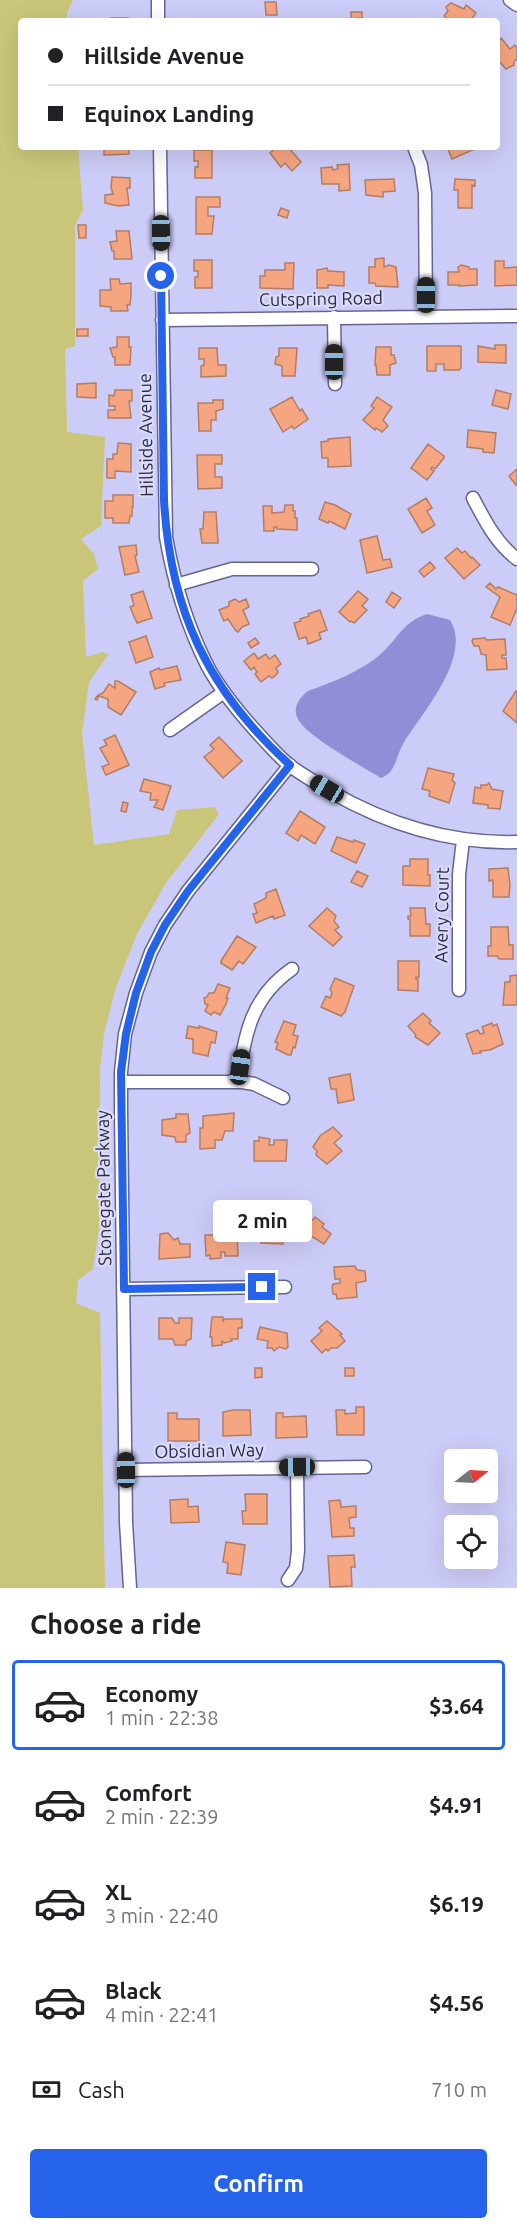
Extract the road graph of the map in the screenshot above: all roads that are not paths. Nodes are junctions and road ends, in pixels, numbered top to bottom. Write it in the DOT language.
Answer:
graph roads {
  1 [pos="158,0"];
  2 [pos="510,0"];
  3 [pos="517,5"];
  4 [pos="158,18"];
  5 [pos="160,150"];
  6 [pos="415,150"];
  7 [pos="517,315"];
  8 [pos="426,316"];
  9 [pos="334,317"];
  10 [pos="162,320"];
  11 [pos="335,384"];
  12 [pos="472,498"];
  13 [pos="517,559"];
  14 [pos="312,569"];
  15 [pos="176,585"];
  16 [pos="224,692"];
  17 [pos="170,730"];
  18 [pos="290,765"];
  19 [pos="463,840"];
  20 [pos="517,842"];
  21 [pos="292,969"];
  22 [pos="459,990"];
  23 [pos="121,1082"];
  24 [pos="238,1082"];
  25 [pos="283,1098"];
  26 [pos="285,1287"];
  27 [pos="124,1289"];
  28 [pos="297,1467"];
  29 [pos="365,1467"];
  30 [pos="126,1470"];
  31 [pos="288,1580"];
  32 [pos="130,1588"];
  1 -- 4 [label="street"];
  2 -- 3 [label="street"];
  5 -- 10 [label="street, Hillside Avenue"];
  6 -- 8 [label="street"];
  7 -- 8 [label="street, Cutspring Road"];
  8 -- 9 [label="street, Cutspring Road"];
  9 -- 10 [label="street, Cutspring Road"];
  9 -- 11 [label="street"];
  10 -- 15 [label="street, Hillside Avenue"];
  12 -- 13 [label="street"];
  14 -- 15 [label="street"];
  15 -- 16 [label="street, Hillside Avenue"];
  16 -- 17 [label="street"];
  16 -- 18 [label="street, Hillside Avenue"];
  18 -- 19 [label="street, Hillside Avenue"];
  18 -- 23 [label="street, Stonegate Parkway"];
  19 -- 20 [label="street, Hillside Avenue"];
  19 -- 22 [label="street, Avery Court"];
  21 -- 24 [label="street"];
  23 -- 24 [label="street"];
  23 -- 27 [label="street, Stonegate Parkway"];
  24 -- 25 [label="street"];
  26 -- 27 [label="street"];
  27 -- 30 [label="street, Stonegate Parkway"];
  28 -- 29 [label="street, Obsidian Way"];
  28 -- 30 [label="street, Obsidian Way"];
  28 -- 31 [label="street"];
  30 -- 32 [label="street, Stonegate Parkway"];
}
